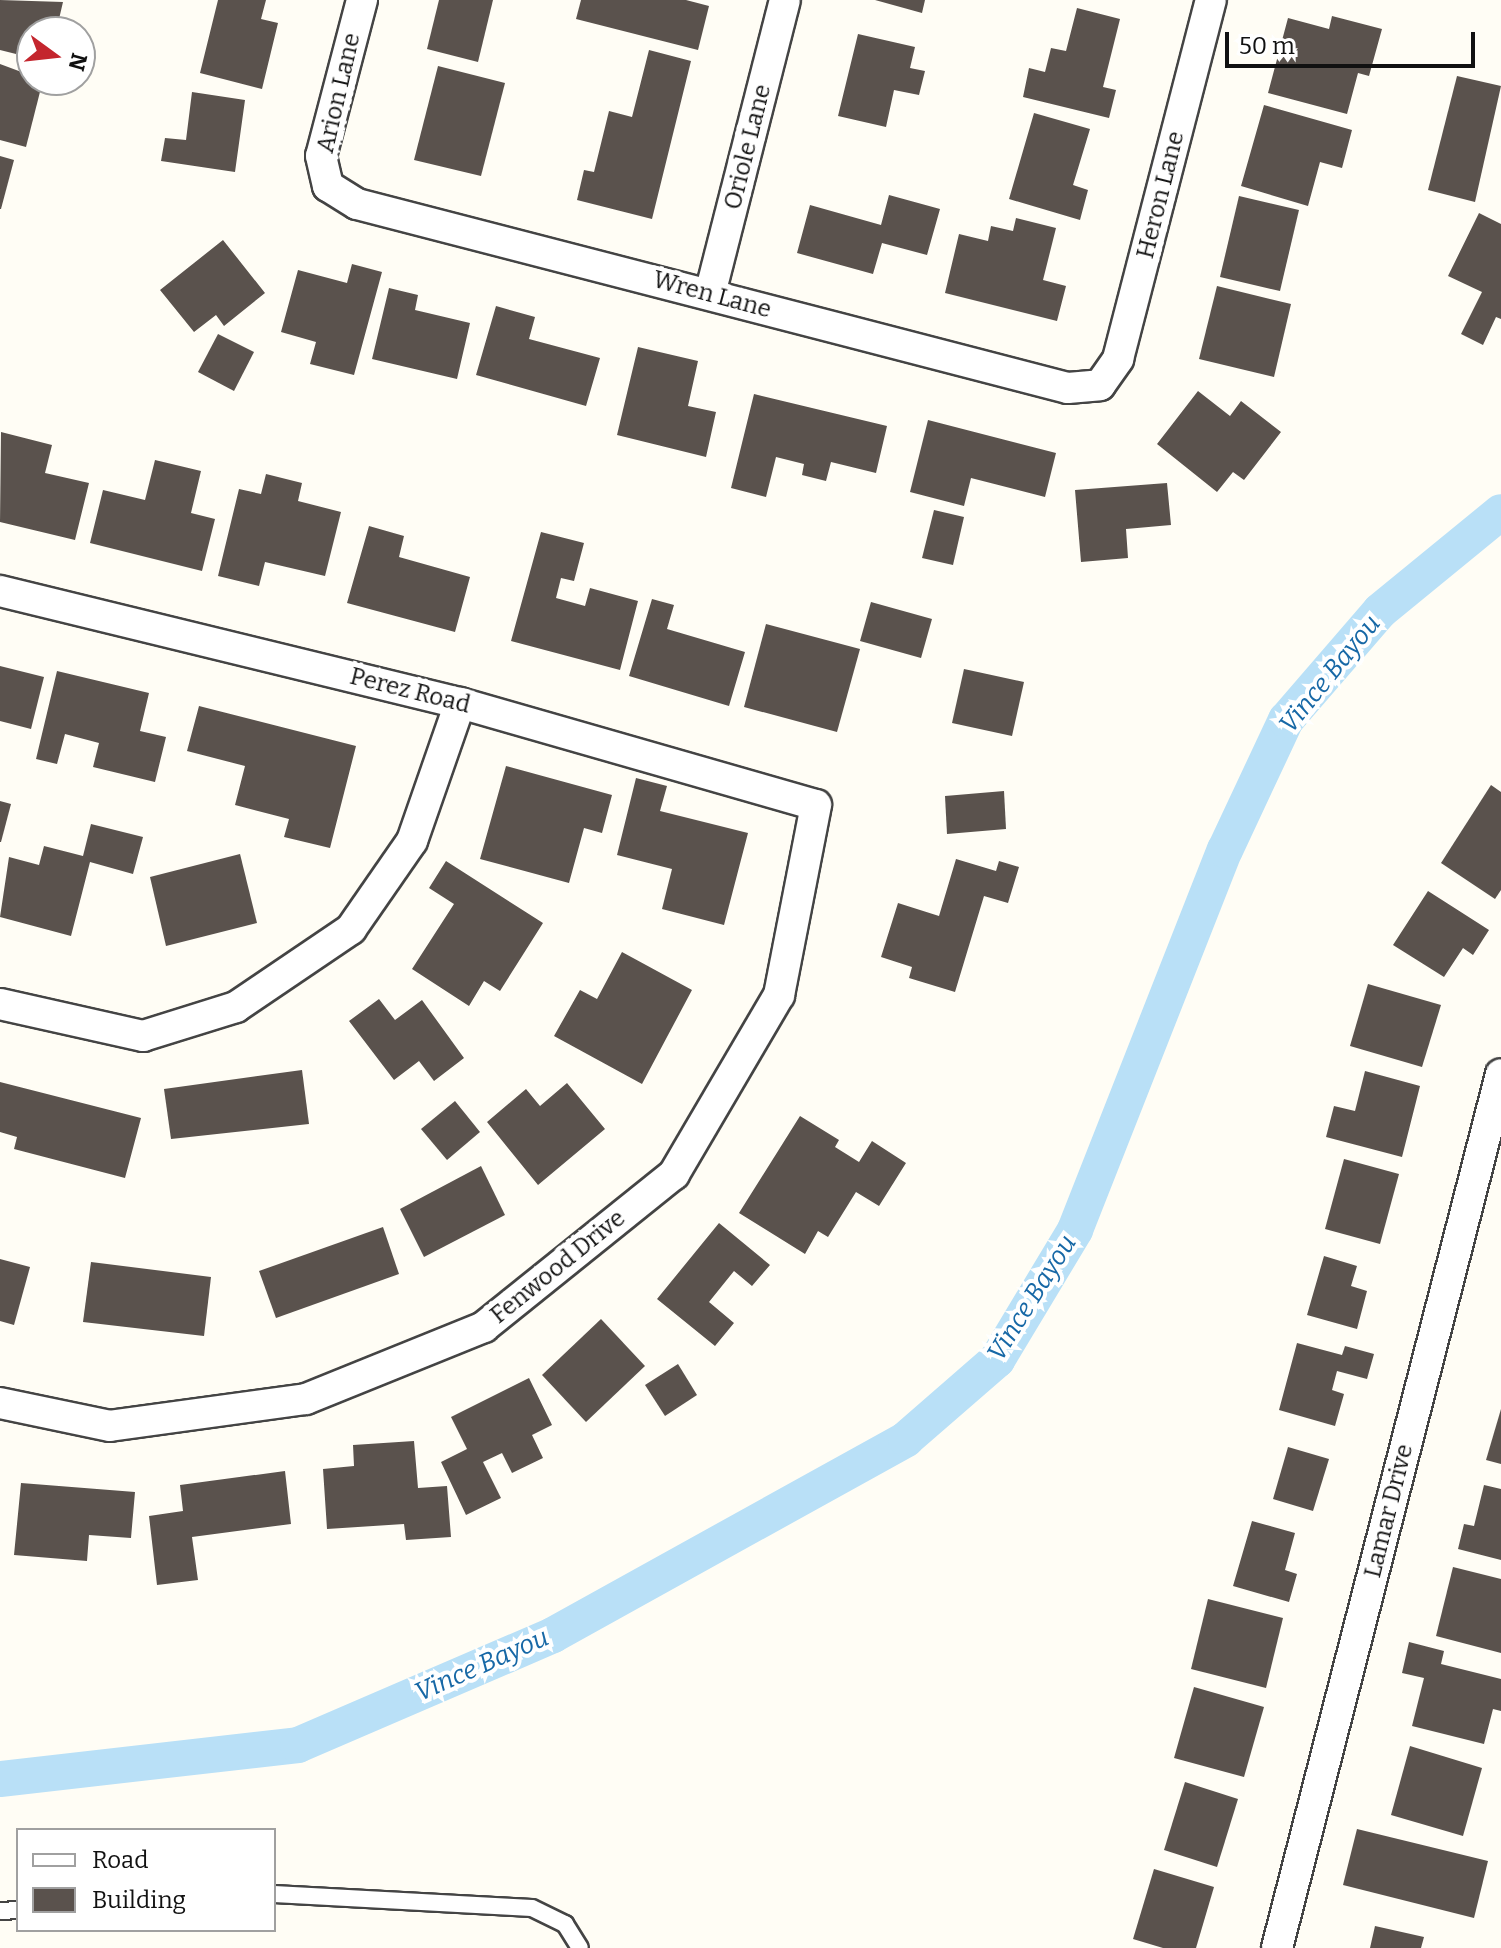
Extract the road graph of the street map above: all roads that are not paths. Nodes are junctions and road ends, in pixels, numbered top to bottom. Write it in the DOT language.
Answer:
graph roads {
  1 [pos="362,0"];
  2 [pos="785,0"];
  3 [pos="1211,0"];
  4 [pos="328,186"];
  5 [pos="710,294"];
  6 [pos="1100,385"];
  7 [pos="0,591"];
  8 [pos="460,703"];
  9 [pos="816,805"];
  10 [pos="0,1004"];
  11 [pos="1501,1074"];
  12 [pos="0,1403"];
  13 [pos="276,1894"];
  14 [pos="580,1948"];
  15 [pos="1277,1948"];
  1 -- 4 [label="street, Arion Lane"];
  2 -- 5 [label="street, Oriole Lane"];
  3 -- 6 [label="street, Heron Lane"];
  4 -- 5 [label="street, Wren Lane"];
  5 -- 6 [label="street, Wren Lane"];
  7 -- 8 [label="street, Perez Road"];
  8 -- 9 [label="street, Perez Road"];
  8 -- 10 [label="street"];
  9 -- 12 [label="street, Fenwood Drive"];
  11 -- 15 [label="street, Lamar Drive"];
  13 -- 14 [label="lane"];
}
